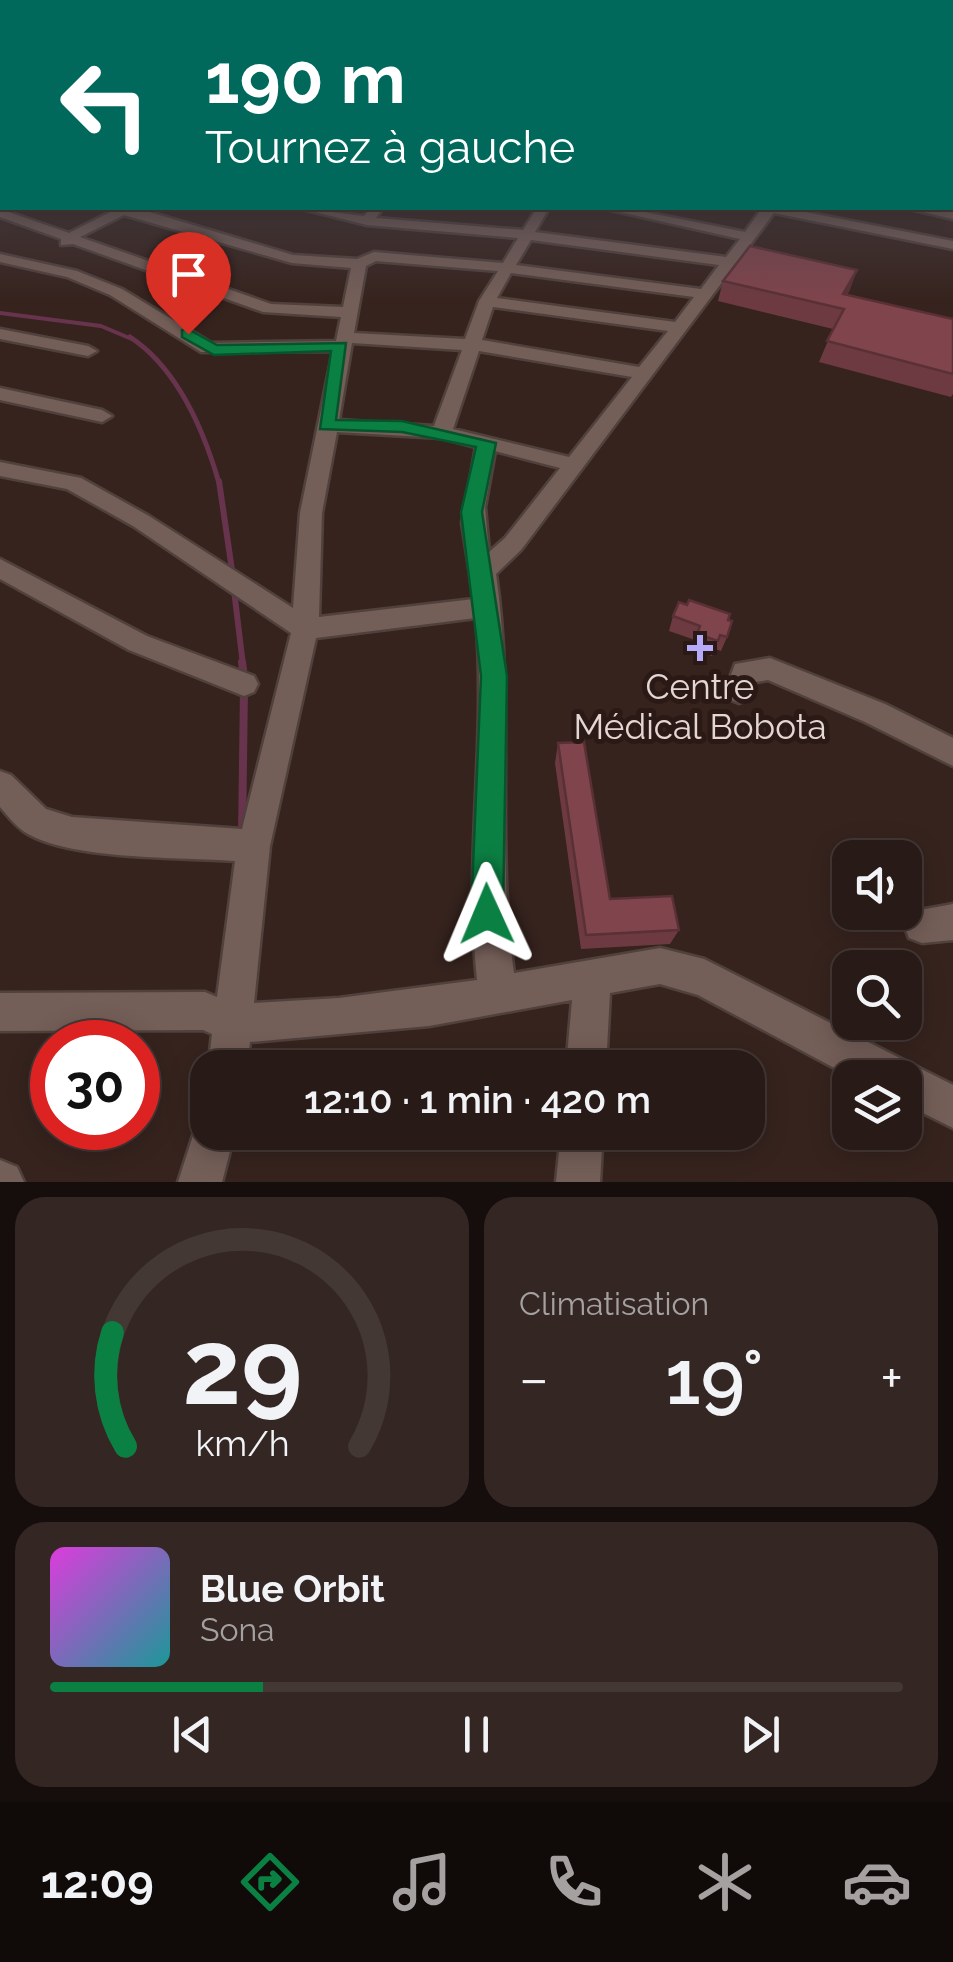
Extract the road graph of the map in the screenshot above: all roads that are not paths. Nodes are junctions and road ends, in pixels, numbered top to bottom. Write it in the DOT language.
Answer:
graph roads {
  1 [pos="126,210"];
  2 [pos="314,210"];
  3 [pos="375,210"];
  4 [pos="440,210"];
  5 [pos="542,210"];
  6 [pos="618,210"];
  7 [pos="774,210"];
  8 [pos="786,210"];
  9 [pos="922,210"];
  10 [pos="0,213"];
  11 [pos="953,216"];
  12 [pos="366,221"];
  13 [pos="430,227"];
  14 [pos="527,235"];
  15 [pos="749,237"];
  16 [pos="74,239"];
  17 [pos="953,245"];
  18 [pos="729,262"];
  19 [pos="6,264"];
  20 [pos="359,264"];
  21 [pos="508,266"];
  22 [pos="702,294"];
  23 [pos="487,301"];
  24 [pos="675,327"];
  25 [pos="343,332"];
  26 [pos="0,334"];
  27 [pos="470,344"];
  28 [pos="88,351"];
  29 [pos="642,374"];
  30 [pos="0,394"];
  31 [pos="102,416"];
  32 [pos="326,425"];
  33 [pos="442,432"];
  34 [pos="486,443"];
  35 [pos="571,464"];
  36 [pos="0,469"];
  37 [pos="0,568"];
  38 [pos="482,571"];
  39 [pos="486,607"];
  40 [pos="305,629"];
  41 [pos="244,684"];
  42 [pos="739,692"];
  43 [pos="953,753"];
  44 [pos="0,785"];
  45 [pos="254,846"];
  46 [pos="592,977"];
  47 [pos="498,994"];
  48 [pos="0,1012"];
  49 [pos="232,1024"];
  50 [pos="228,1050"];
  51 [pos="587,1050"];
  52 [pos="860,1060"];
  53 [pos="922,1091"];
  54 [pos="953,1107"];
  55 [pos="209,1150"];
  56 [pos="581,1150"];
  57 [pos="200,1182"];
  58 [pos="578,1182"];
  1 -- 16 [label="street"];
  1 -- 20 [label="street"];
  2 -- 12 [label="street"];
  3 -- 12 [label="street"];
  4 -- 13 [label="street"];
  5 -- 14 [label="street"];
  6 -- 15 [label="street"];
  7 -- 15 [label="street"];
  8 -- 17 [label="street"];
  9 -- 11 [label="street"];
  10 -- 16 [label="street"];
  12 -- 13 [label="street"];
  13 -- 14 [label="street"];
  14 -- 18 [label="street"];
  14 -- 21 [label="street"];
  15 -- 18 [label="street"];
  16 -- 19 [label="street"];
  16 -- 25 [label="street"];
  18 -- 22 [label="street"];
  19 -- 25 [label="street"];
  20 -- 21 [label="street"];
  20 -- 25 [label="street"];
  21 -- 22 [label="street"];
  21 -- 23 [label="street"];
  22 -- 24 [label="street"];
  23 -- 24 [label="street"];
  23 -- 27 [label="street"];
  24 -- 29 [label="street"];
  25 -- 27 [label="street"];
  25 -- 32 [label="street"];
  26 -- 28 [label="street"];
  27 -- 29 [label="street"];
  27 -- 33 [label="street"];
  29 -- 35 [label="street"];
  30 -- 31 [label="street"];
  32 -- 33 [label="street"];
  32 -- 40 [label="street"];
  33 -- 34 [label="street"];
  34 -- 35 [label="street"];
  34 -- 38 [label="street"];
  35 -- 38 [label="street"];
  36 -- 40 [label="street"];
  37 -- 41 [label="street"];
  38 -- 39 [label="street"];
  39 -- 40 [label="street"];
  39 -- 47 [label="street"];
  40 -- 45 [label="street"];
  42 -- 43 [label="street"];
  44 -- 45 [label="street"];
  45 -- 49 [label="street"];
  46 -- 47 [label="street"];
  46 -- 51 [label="street"];
  46 -- 52 [label="street"];
  47 -- 49 [label="street"];
  48 -- 49 [label="street"];
  49 -- 50 [label="street"];
  53 -- 54 [label="street"];
  55 -- 57 [label="street"];
  56 -- 58 [label="street"];
}
